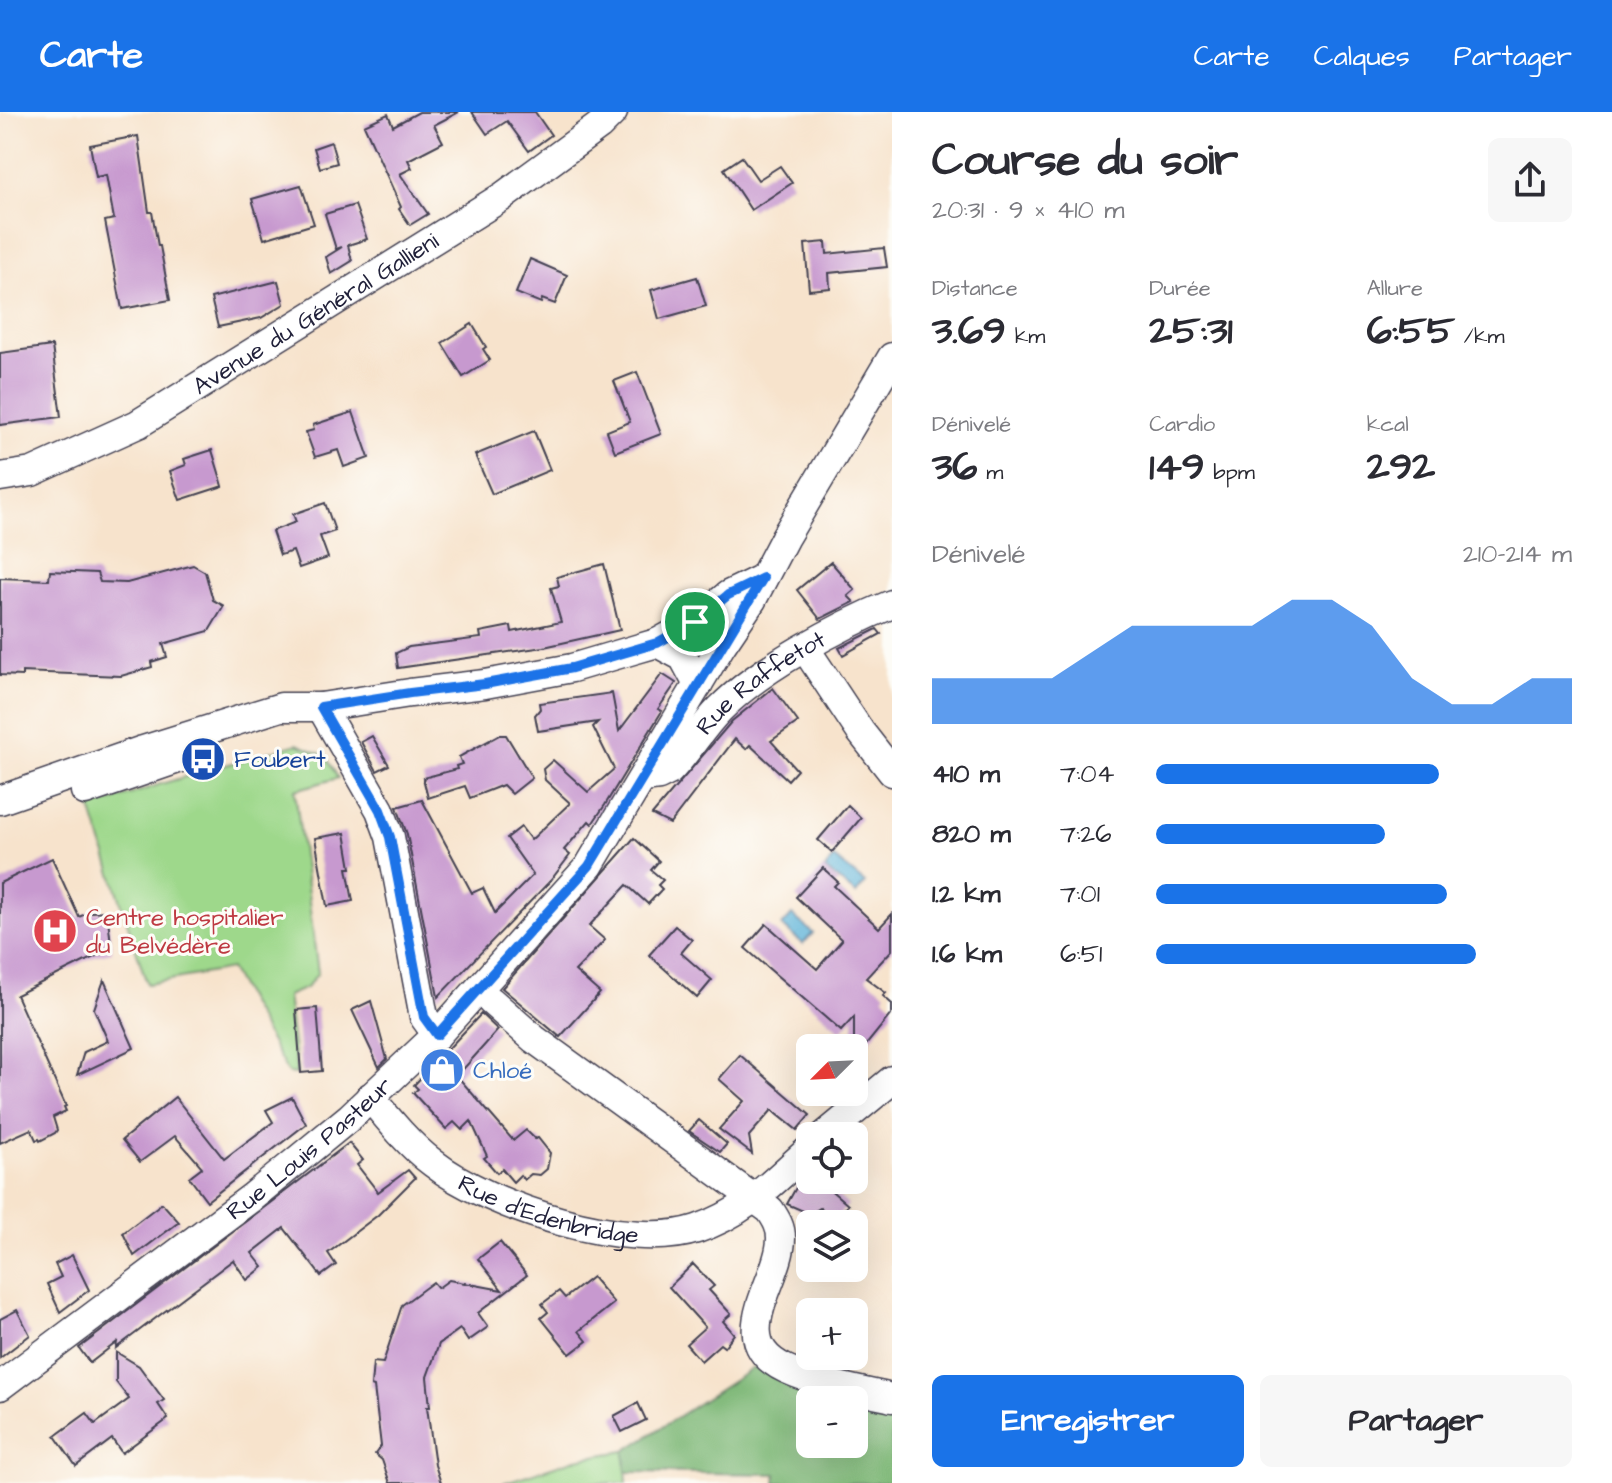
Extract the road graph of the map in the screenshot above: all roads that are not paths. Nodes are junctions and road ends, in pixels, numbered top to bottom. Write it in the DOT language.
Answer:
graph roads {
  1 [pos="613,112"];
  2 [pos="892,357"];
  3 [pos="0,477"];
  4 [pos="763,578"];
  5 [pos="892,604"];
  6 [pos="734,626"];
  7 [pos="665,646"];
  8 [pos="805,648"];
  9 [pos="698,685"];
  10 [pos="321,707"];
  11 [pos="892,772"];
  12 [pos="643,778"];
  13 [pos="4,809"];
  14 [pos="491,1001"];
  15 [pos="437,1035"];
  16 [pos="892,1080"];
  17 [pos="370,1097"];
  18 [pos="841,1122"];
  19 [pos="796,1162"];
  20 [pos="756,1199"];
  21 [pos="0,1386"];
  22 [pos="892,1398"];
  1 -- 3 [label="street, Avenue du Général Gallieni"];
  2 -- 4 [label="street, Rue Louis Pasteur"];
  4 -- 6 [label="street, Rue Louis Pasteur"];
  4 -- 7 [label="street"];
  5 -- 8 [label="street, Rue Raffetot"];
  6 -- 7 [label="street"];
  6 -- 9 [label="street, Rue Louis Pasteur"];
  7 -- 9 [label="street"];
  7 -- 10 [label="street"];
  8 -- 11 [label="street"];
  8 -- 12 [label="street, Rue Raffetot"];
  9 -- 12 [label="street, Rue Louis Pasteur"];
  10 -- 13 [label="street"];
  10 -- 15 [label="street"];
  12 -- 15 [label="street, Rue Louis Pasteur"];
  14 -- 20 [label="street"];
  15 -- 17 [label="street, Rue Louis Pasteur"];
  16 -- 18 [label="street"];
  17 -- 20 [label="street, Rue d'Edenbridge"];
  17 -- 21 [label="street, Rue Louis Pasteur"];
  19 -- 20 [label="street, Rue d'Edenbridge"];
  20 -- 22 [label="street"];
}
